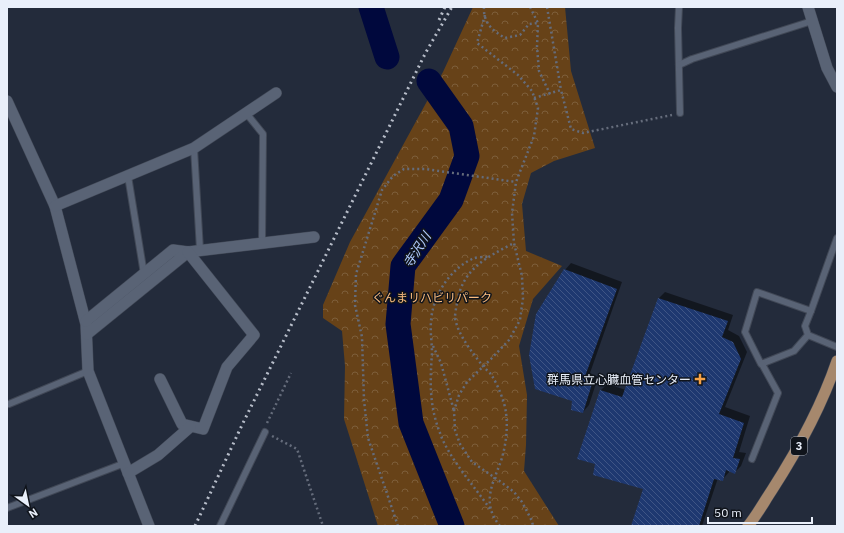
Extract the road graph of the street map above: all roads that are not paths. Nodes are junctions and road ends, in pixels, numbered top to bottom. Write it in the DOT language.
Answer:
graph roads {
  1 [pos="679,7"];
  2 [pos="808,7"];
  3 [pos="812,21"];
  4 [pos="679,65"];
  5 [pos="837,87"];
  6 [pos="276,93"];
  7 [pos="7,100"];
  8 [pos="246,113"];
  9 [pos="680,113"];
  10 [pos="194,148"];
  11 [pos="128,176"];
  12 [pos="55,206"];
  13 [pos="314,237"];
  14 [pos="837,238"];
  15 [pos="262,243"];
  16 [pos="200,250"];
  17 [pos="188,252"];
  18 [pos="144,274"];
  19 [pos="811,311"];
  20 [pos="86,321"];
  21 [pos="87,334"];
  22 [pos="808,335"];
  23 [pos="837,347"];
  24 [pos="837,360"];
  25 [pos="762,364"];
  26 [pos="88,372"];
  27 [pos="160,379"];
  28 [pos="9,404"];
  29 [pos="190,427"];
  30 [pos="265,432"];
  31 [pos="752,459"];
  32 [pos="127,468"];
  33 [pos="7,508"];
  34 [pos="753,524"];
  35 [pos="149,526"];
  36 [pos="220,526"];
  1 -- 4 [label="lane"];
  2 -- 3 [label="street"];
  3 -- 4 [label="lane"];
  3 -- 5 [label="street"];
  4 -- 9 [label="lane"];
  6 -- 8 [label="street"];
  7 -- 12 [label="street"];
  8 -- 10 [label="street"];
  8 -- 15 [label="lane"];
  10 -- 11 [label="street"];
  10 -- 16 [label="lane"];
  11 -- 12 [label="street"];
  11 -- 18 [label="lane"];
  12 -- 20 [label="street"];
  13 -- 15 [label="street"];
  14 -- 19 [label="lane"];
  15 -- 16 [label="street"];
  16 -- 17 [label="street"];
  17 -- 18 [label="street"];
  17 -- 21 [label="street"];
  17 -- 29 [label="street"];
  18 -- 20 [label="street"];
  19 -- 22 [label="lane"];
  19 -- 25 [label="lane"];
  20 -- 21 [label="street"];
  21 -- 26 [label="street"];
  22 -- 23 [label="lane"];
  22 -- 25 [label="lane"];
  24 -- 34 [label="main road, 3"];
  25 -- 31 [label="lane"];
  26 -- 28 [label="lane"];
  26 -- 32 [label="street"];
  27 -- 29 [label="street"];
  29 -- 32 [label="street"];
  30 -- 36 [label="lane"];
  32 -- 33 [label="lane"];
  32 -- 35 [label="street"];
}
